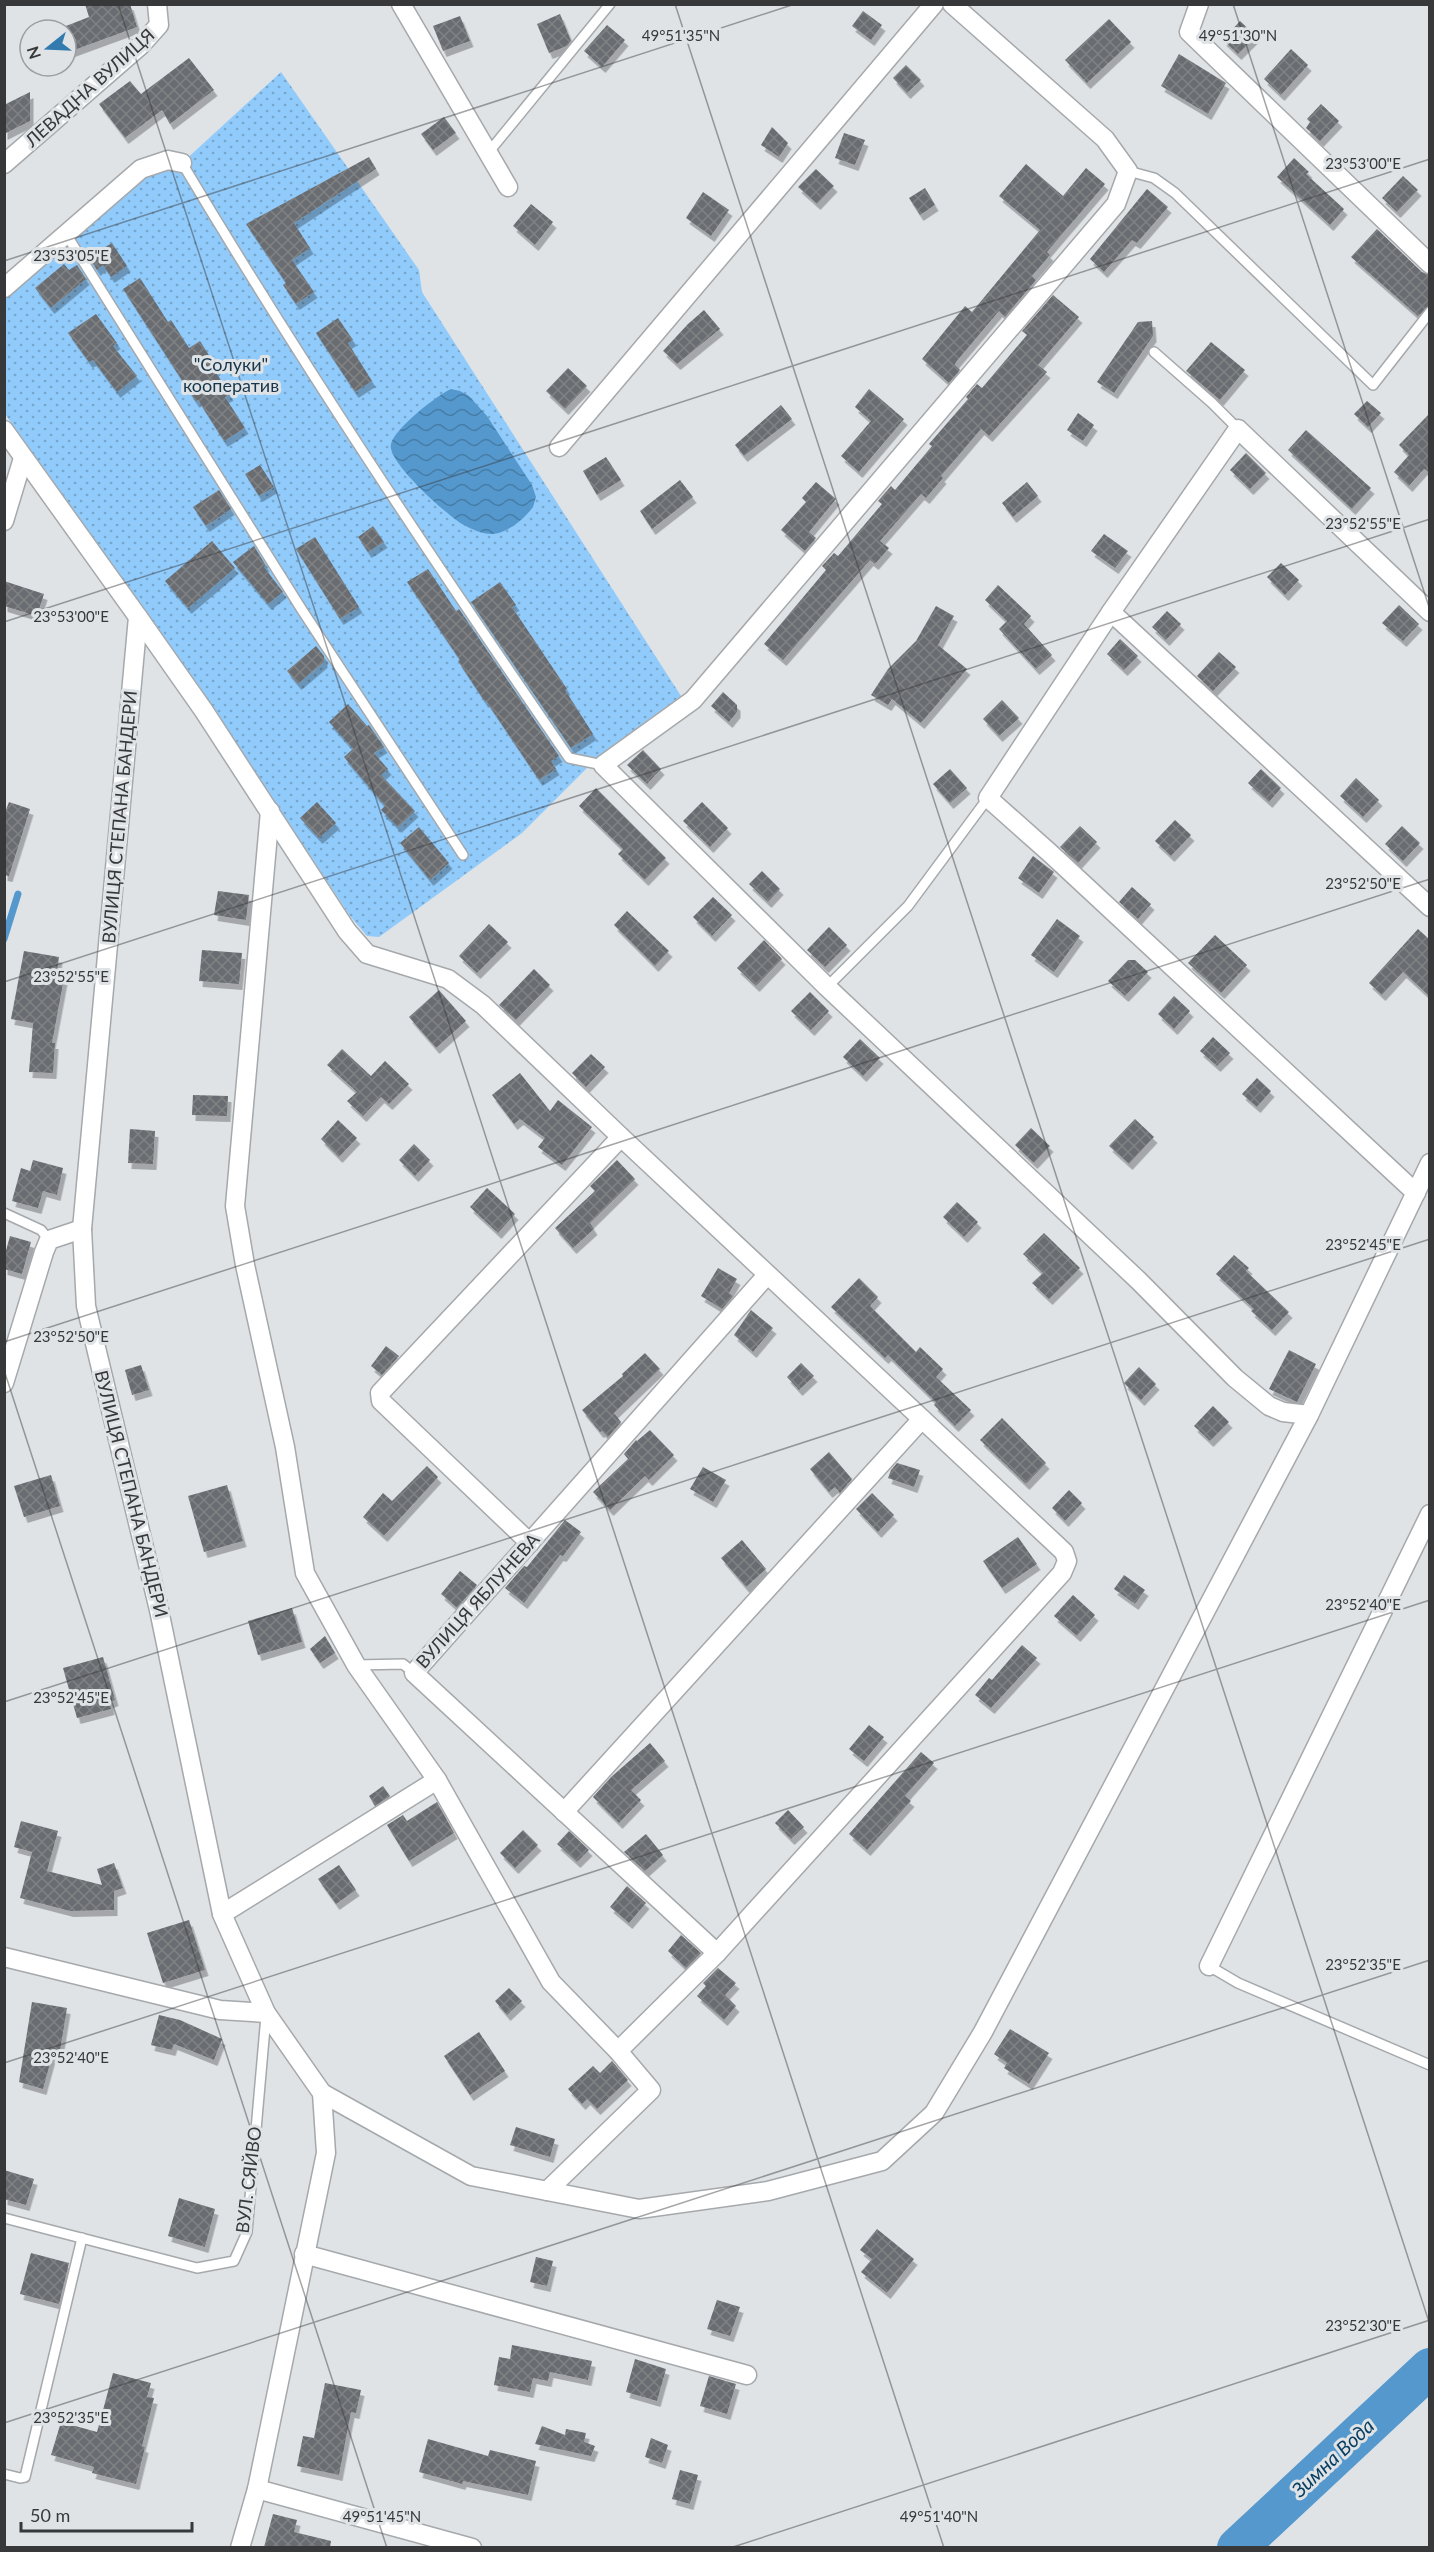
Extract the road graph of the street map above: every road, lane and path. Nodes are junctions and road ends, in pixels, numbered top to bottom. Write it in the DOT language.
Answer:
graph roads {
  1 [pos="157,4"];
  2 [pos="401,4"];
  3 [pos="610,4"];
  4 [pos="934,4"];
  5 [pos="952,4"];
  6 [pos="1199,4"];
  7 [pos="488,153"];
  8 [pos="182,163"];
  9 [pos="4,164"];
  10 [pos="1128,171"];
  11 [pos="508,187"];
  12 [pos="66,234"];
  13 [pos="1430,264"];
  14 [pos="4,288"];
  15 [pos="1430,312"];
  16 [pos="1154,352"];
  17 [pos="4,429"];
  18 [pos="1238,429"];
  19 [pos="559,447"];
  20 [pos="23,458"];
  21 [pos="4,522"];
  22 [pos="1112,612"];
  23 [pos="1430,612"];
  24 [pos="138,617"];
  25 [pos="603,765"];
  26 [pos="988,798"];
  27 [pos="270,811"];
  28 [pos="463,855"];
  29 [pos="1430,907"];
  30 [pos="827,987"];
  31 [pos="621,1137"];
  32 [pos="1430,1163"];
  33 [pos="1416,1193"];
  34 [pos="4,1213"];
  35 [pos="82,1229"];
  36 [pos="50,1240"];
  37 [pos="767,1275"];
  38 [pos="4,1383"];
  39 [pos="1309,1415"];
  40 [pos="922,1419"];
  41 [pos="1430,1514"];
  42 [pos="530,1543"];
  43 [pos="356,1665"];
  44 [pos="414,1673"];
  45 [pos="437,1780"];
  46 [pos="564,1812"];
  47 [pos="222,1914"];
  48 [pos="717,1953"];
  49 [pos="4,1957"];
  50 [pos="1209,1966"];
  51 [pos="266,2013"];
  52 [pos="618,2051"];
  53 [pos="1430,2065"];
  54 [pos="322,2092"];
  55 [pos="547,2191"];
  56 [pos="4,2218"];
  57 [pos="82,2238"];
  58 [pos="304,2254"];
  59 [pos="747,2375"];
  60 [pos="4,2474"];
  61 [pos="256,2489"];
  62 [pos="240,2547"];
  63 [pos="472,2547"];
  1 -- 9 [label="street, ЛЕВАДНА ВУЛИЦЯ"];
  2 -- 7 [label="street"];
  3 -- 7 [label="lane"];
  4 -- 19 [label="street"];
  5 -- 10 [label="street"];
  6 -- 13 [label="street"];
  7 -- 11 [label="street"];
  8 -- 12 [label="street"];
  8 -- 25 [label="lane"];
  10 -- 15 [label="lane"];
  10 -- 25 [label="street"];
  12 -- 14 [label="street"];
  12 -- 28 [label="lane"];
  16 -- 18 [label="lane"];
  17 -- 20 [label="street"];
  18 -- 22 [label="street"];
  18 -- 23 [label="street"];
  20 -- 21 [label="street"];
  20 -- 24 [label="street"];
  22 -- 26 [label="street"];
  22 -- 29 [label="street"];
  24 -- 27 [label="street"];
  24 -- 35 [label="street, ВУЛИЦЯ СТЕПАНА БАНДЕРИ"];
  25 -- 30 [label="street"];
  26 -- 30 [label="lane"];
  26 -- 33 [label="street"];
  27 -- 31 [label="street"];
  27 -- 43 [label="street"];
  30 -- 39 [label="street"];
  31 -- 37 [label="street"];
  31 -- 42 [label="street"];
  32 -- 33 [label="street"];
  33 -- 39 [label="street"];
  34 -- 36 [label="lane"];
  35 -- 36 [label="street"];
  35 -- 47 [label="street, ВУЛИЦЯ СТЕПАНА БАНДЕРИ"];
  36 -- 38 [label="street"];
  37 -- 40 [label="street"];
  37 -- 42 [label="street, ВУЛИЦЯ ЯБЛУНЕВА"];
  39 -- 55 [label="street"];
  40 -- 46 [label="street"];
  40 -- 48 [label="street"];
  41 -- 50 [label="street"];
  42 -- 44 [label="street, ВУЛИЦЯ ЯБЛУНЕВА"];
  43 -- 44 [label="lane"];
  43 -- 45 [label="street"];
  44 -- 46 [label="street, ВУЛИЦЯ ЯБЛУНЕВА"];
  45 -- 47 [label="street"];
  45 -- 52 [label="street"];
  46 -- 48 [label="street, ВУЛИЦЯ ЯБЛУНЕВА"];
  47 -- 51 [label="street, ВУЛИЦЯ СТЕПАНА БАНДЕРИ"];
  48 -- 52 [label="street"];
  49 -- 51 [label="street"];
  50 -- 53 [label="lane"];
  51 -- 54 [label="street, ВУЛИЦЯ СТЕПАНА БАНДЕРИ"];
  51 -- 57 [label="lane, ВУЛ. СЯЙВО"];
  52 -- 55 [label="street"];
  54 -- 55 [label="street"];
  54 -- 58 [label="street"];
  56 -- 57 [label="lane, ВУЛ. СЯЙВО"];
  57 -- 60 [label="lane"];
  58 -- 59 [label="street"];
  58 -- 61 [label="street"];
  61 -- 62 [label="street"];
  61 -- 63 [label="street"];
}
